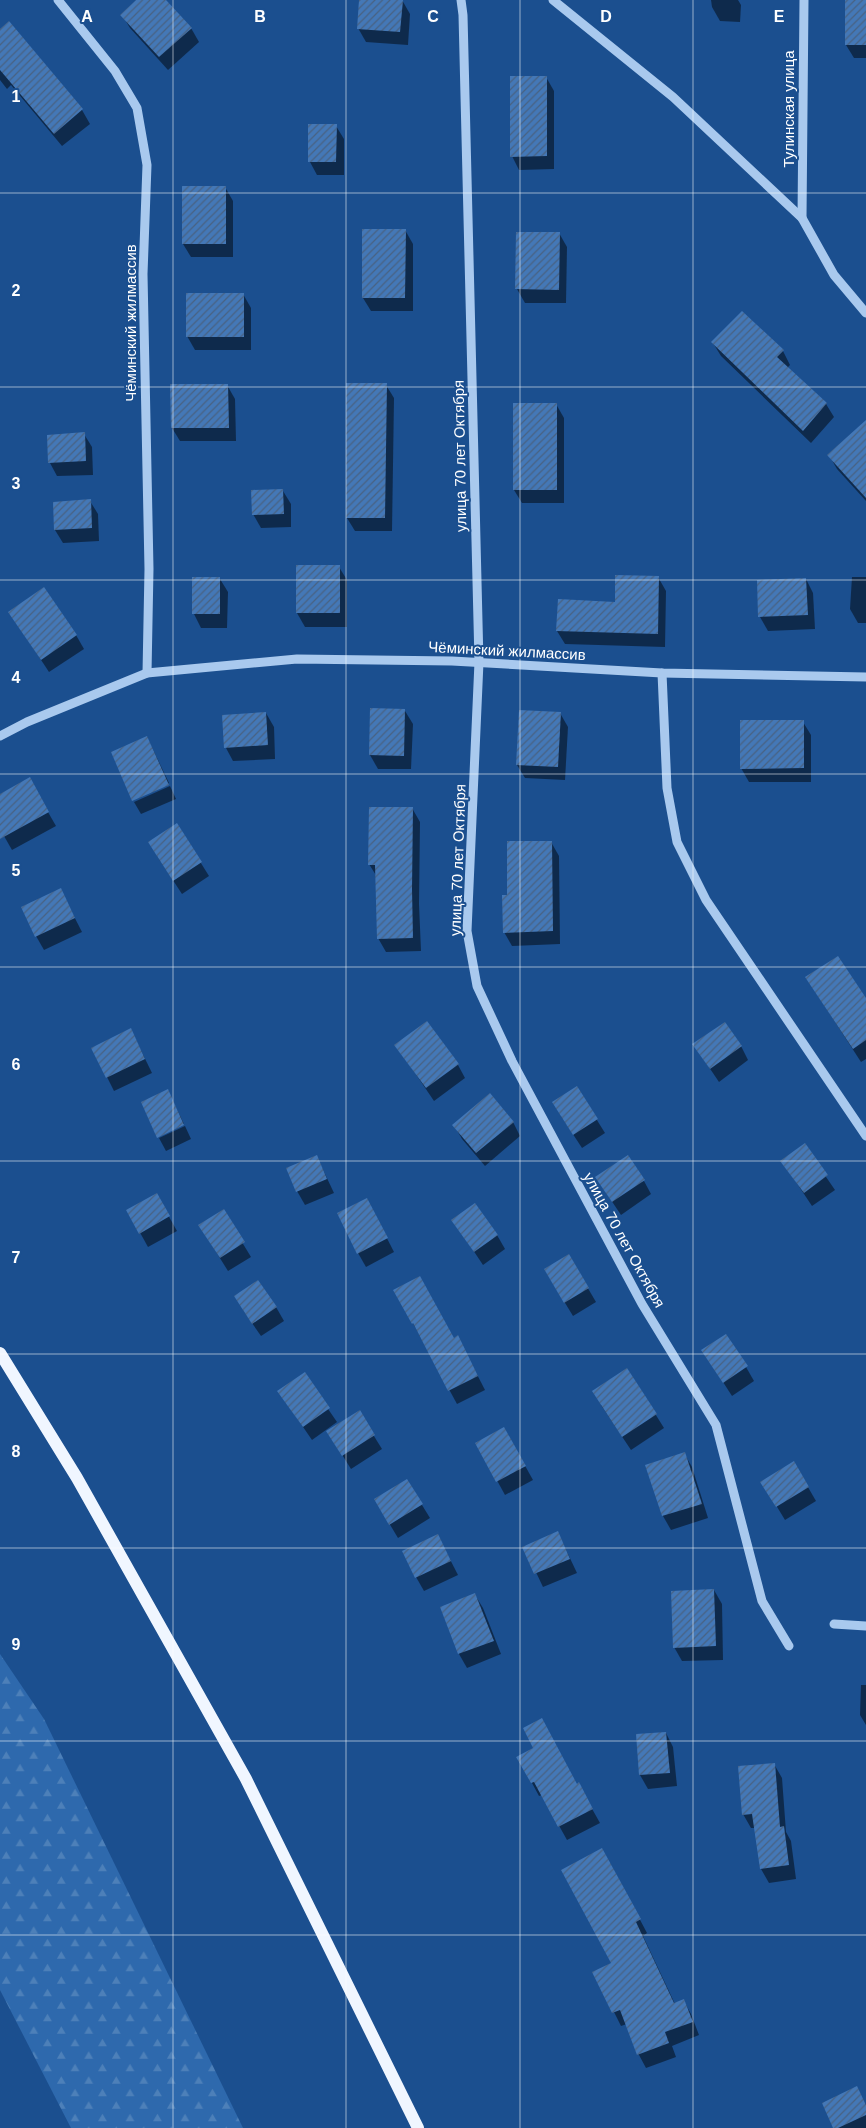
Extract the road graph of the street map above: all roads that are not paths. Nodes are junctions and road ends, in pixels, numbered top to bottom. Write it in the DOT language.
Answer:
graph roads {
  1 [pos="58,0"];
  2 [pos="461,0"];
  3 [pos="553,0"];
  4 [pos="804,0"];
  5 [pos="802,218"];
  6 [pos="866,312"];
  7 [pos="479,662"];
  8 [pos="147,673"];
  9 [pos="662,673"];
  10 [pos="866,677"];
  11 [pos="0,736"];
  12 [pos="866,1136"];
  13 [pos="0,1354"];
  14 [pos="834,1624"];
  15 [pos="866,1626"];
  16 [pos="790,1646"];
  17 [pos="418,2128"];
  1 -- 8 [label="street, Чёминский жилмассив"];
  2 -- 7 [label="street, улица 70 лет Октября"];
  3 -- 5 [label="street"];
  4 -- 5 [label="street, Тулинская улица"];
  5 -- 6 [label="street"];
  7 -- 8 [label="street, Чёминский жилмассив"];
  7 -- 9 [label="street, Чёминский жилмассив"];
  7 -- 16 [label="street, улица 70 лет Октября"];
  8 -- 11 [label="street, Чёминский жилмассив"];
  9 -- 10 [label="street, Чёминский жилмассив"];
  9 -- 12 [label="street"];
  13 -- 17 [label="main road"];
  14 -- 15 [label="street"];
}
